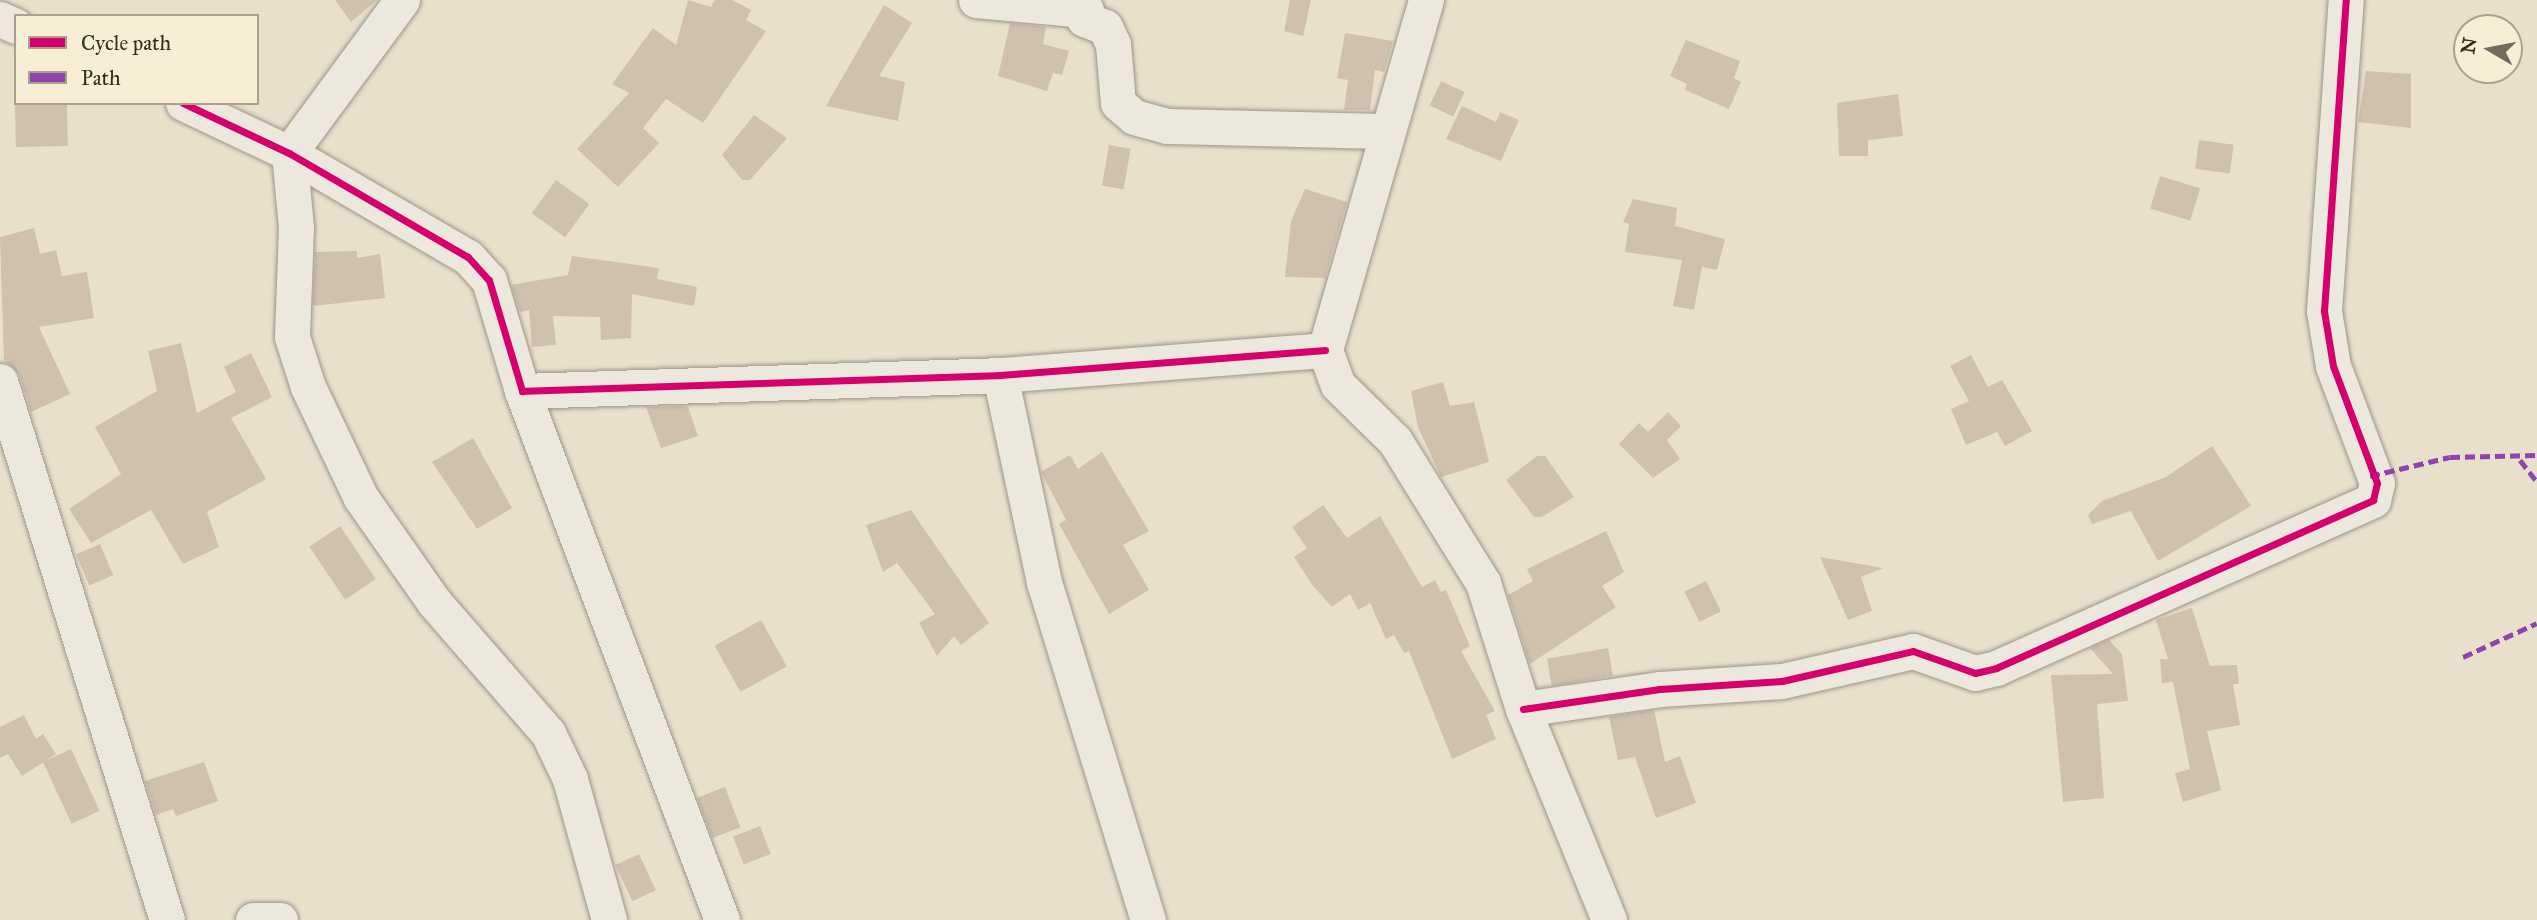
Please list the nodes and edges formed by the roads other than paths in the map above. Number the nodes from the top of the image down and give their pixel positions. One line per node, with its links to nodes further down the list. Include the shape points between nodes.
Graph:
1 (402, 0): 7 (street)
2 (976, 0): 6 (street, via 1086,10 1084,19 1105,27 1113,44 1118,103 1134,117 1167,126)
3 (1426, 0): 6 (street)
4 (2346, 0): 12 (street, via 2324,311 2333,366 2377,483 2373,500 1996,668 1975,673 1913,651 1782,681 1660,689)
5 (187, 105): 7 (street)
6 (1387, 131): 8 (street)
7 (289, 153): 11 (street, via 481,267); 16 (street, via 296,227 289,302 308,387 361,498 435,602 548,733 570,779)
8 (1325, 350): 9 (street); 12 (street, via 1338,385 1395,441 1483,583)
9 (1000, 375): 11 (street); 18 (street, via 1044,582)
10 (0, 381): 13 (street)
11 (522, 391): 17 (street)
12 (1523, 709): 19 (street)
13 (167, 920)
14 (253, 920): 15 (street)
15 (280, 920)
16 (609, 920)
17 (721, 920)
18 (1148, 920)
19 (1609, 920)

